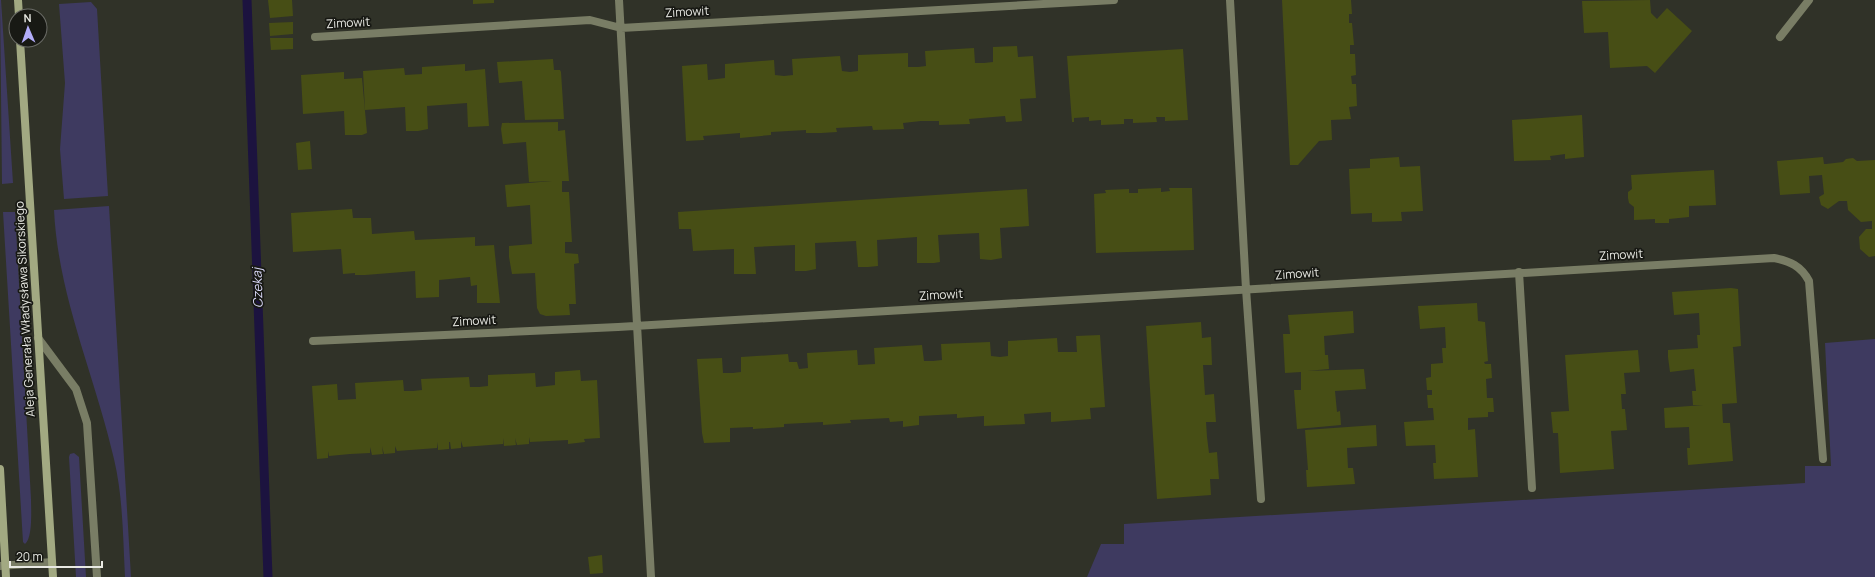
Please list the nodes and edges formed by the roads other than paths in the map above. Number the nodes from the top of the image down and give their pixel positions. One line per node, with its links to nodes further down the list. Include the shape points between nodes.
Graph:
1 (619, 0): 6 (street)
2 (1114, 0): 5 (street, Zimowit)
3 (1230, 0): 11 (street)
4 (1809, 0): 8 (street)
5 (1081, 1): 6 (street, Zimowit)
6 (621, 28): 7 (street, Zimowit, via 590,20); 12 (street)
7 (315, 37)
8 (1780, 37)
9 (20, 48): 13 (main road, Aleja Generała Władysława Sikorskiego)
10 (1519, 272): 11 (street, Zimowit); 15 (street, Zimowit, via 1774,258 1796,265 1810,281); 17 (street)
11 (1246, 289): 12 (street, Zimowit); 18 (street)
12 (637, 326): 14 (street, Zimowit); 24 (street)
13 (38, 338): 19 (main road, Aleja Generała Władysława Sikorskiego); 23 (street, via 76,389 87,423)
14 (313, 340)
15 (1823, 459)
16 (0, 469): 20 (main road)
17 (1532, 488)
18 (1261, 498)
19 (52, 562): 20 (street); 22 (main road, Aleja Generała Władysława Sikorskiego)
20 (3, 566): 21 (main road)
21 (6, 577)
22 (53, 577)
23 (97, 577)
24 (651, 577)

